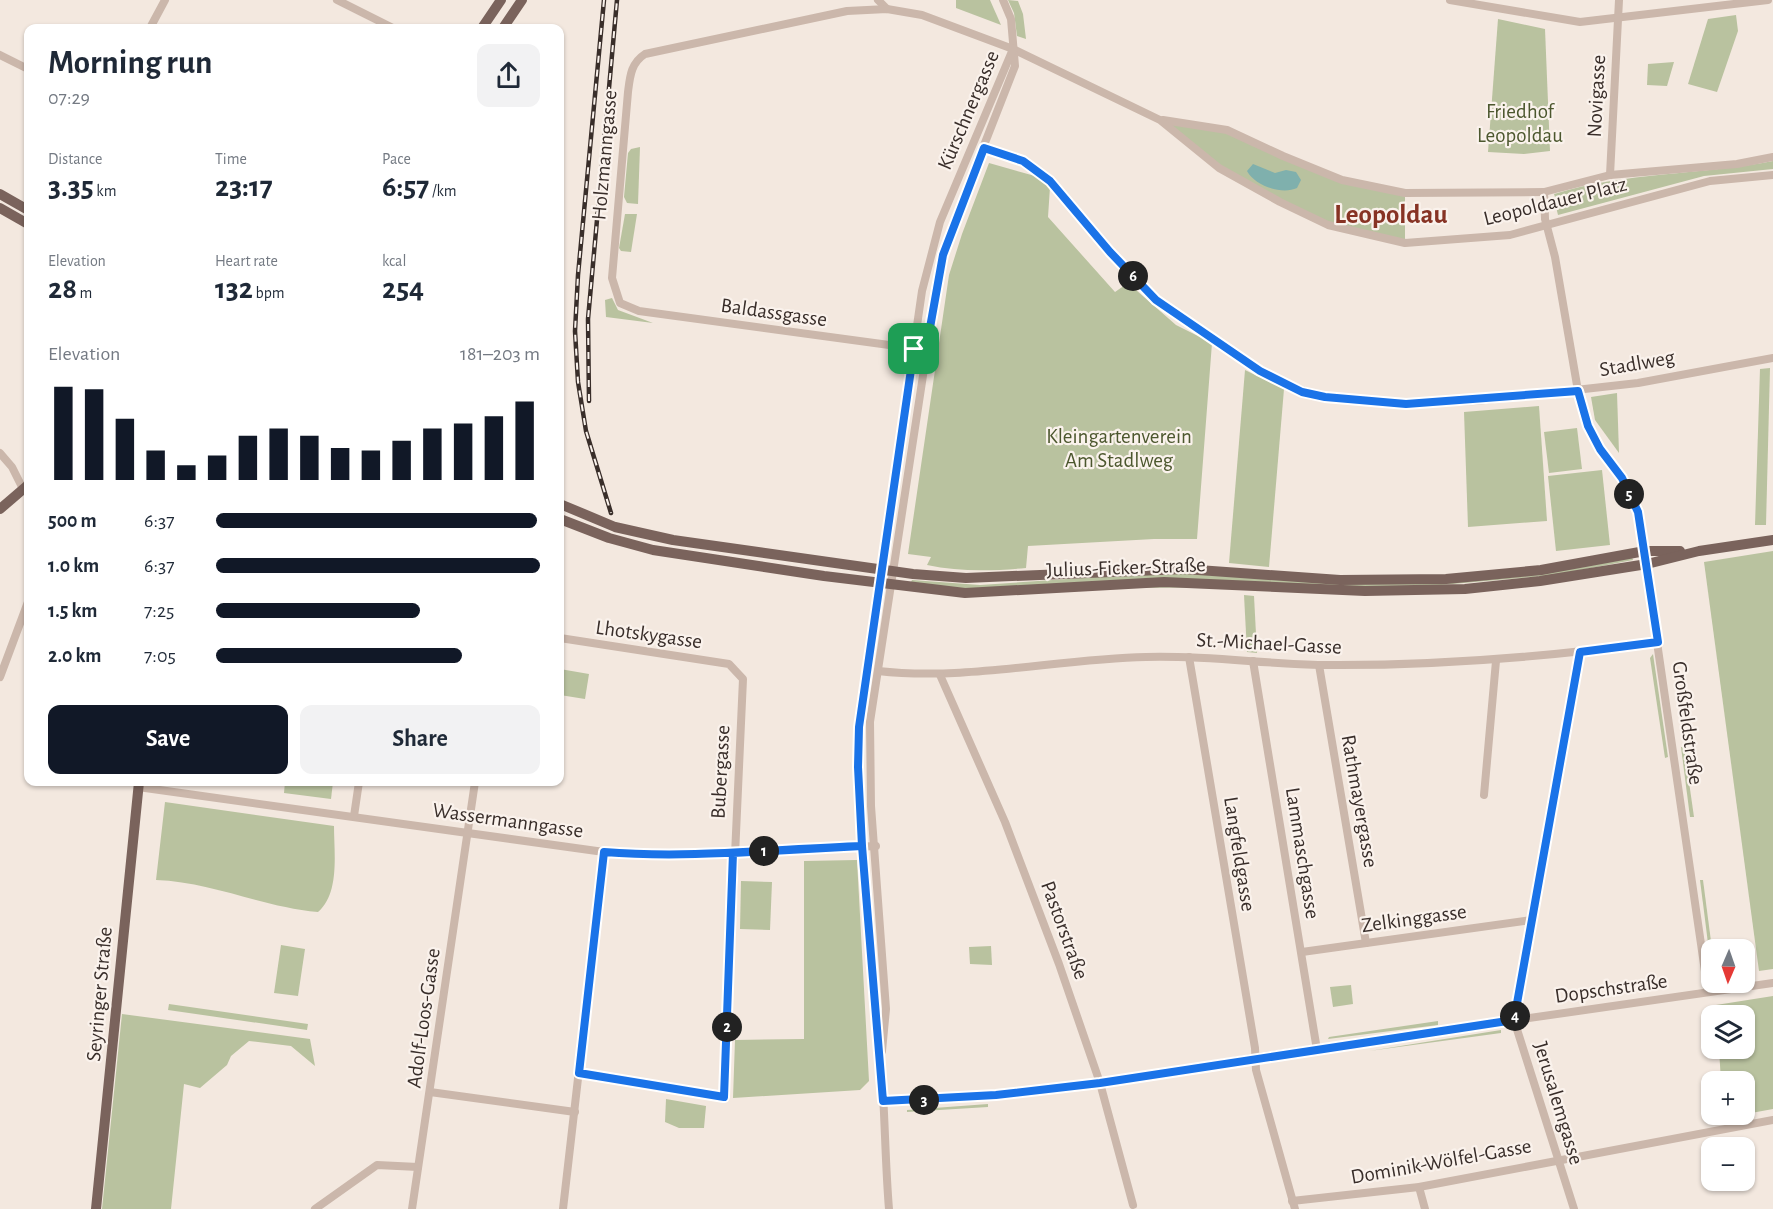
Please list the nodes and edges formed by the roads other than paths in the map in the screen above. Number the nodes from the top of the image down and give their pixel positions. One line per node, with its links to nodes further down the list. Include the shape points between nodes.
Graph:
1 (165, 0): 14 (street)
2 (337, 0): 15 (street)
3 (501, 0): 16 (main road)
4 (522, 0): 17 (main road)
5 (854, 0): 11 (street)
6 (878, 0): 12 (street)
7 (1003, 0): 18 (street, via 1010,16)
8 (1449, 0): 13 (street, via 1575,22)
9 (1619, 0): 13 (street, Novigasse)
10 (1768, 0): 13 (street)
11 (862, 6): 12 (street, Leopoldauer Platz); 32 (street, Holzmanngasse, via 645,54 633,65 612,278)
12 (887, 9): 18 (street, Leopoldauer Platz, via 943,20)
13 (1618, 19): 24 (street, Novigasse)
14 (152, 24)
15 (385, 24)
16 (485, 24)
17 (506, 24)
18 (1013, 48): 21 (street, Leopoldauer Platz); 22 (street, Kürschnergasse, via 1015,66); 33 (street, Kürschnergasse, via 940,222 922,291)
19 (0, 55): 20 (street)
20 (24, 67)
21 (1160, 120): 26 (street, Leopoldauer Platz, via 1227,130 1342,180 1405,193); 31 (street, Leopoldauer Platz, via 1219,168 1328,225 1404,243 1510,235)
22 (984, 148): 34 (street, Kürschnergasse, via 943,255); 36 (street, Stadlweg, via 1023,161 1050,181 1156,300 1260,371 1302,392 1406,404)
23 (1773, 157): 24 (street, Leopoldauer Platz, via 1737,164)
24 (1610, 175): 26 (street, Leopoldauer Platz)
25 (1773, 175): 31 (street, Leopoldauer Platz, via 1710,181)
26 (1544, 192): 31 (street, Großfeldstraße)
27 (0, 194): 28 (main road)
28 (24, 208)
29 (2, 213): 30 (main road)
30 (24, 222)
31 (1548, 225): 36 (street, Großfeldstraße)
32 (620, 303): 33 (street, Baldassgasse, via 639,311)
33 (914, 349): 34 (street, Baldassgasse); 47 (street, Kürschnergasse)
34 (926, 350): 47 (street, Kürschnergasse)
35 (1773, 358): 36 (street, Stadlweg)
36 (1578, 391): 44 (street, Großfeldstraße, via 1588,426 1622,478 1638,512)
37 (0, 453): 38 (street)
38 (24, 484)
39 (24, 489): 41 (main road)
40 (564, 506): 47 (main road, Julius-Ficker-Straße, via 594,520 641,533)
41 (0, 509)
42 (564, 521): 48 (main road, Julius-Ficker-Straße, via 652,550)
43 (1773, 540): 45 (main road, Julius-Ficker-Straße)
44 (1645, 551): 45 (main road, Julius-Ficker-Straße); 46 (street, Großfeldstraße); 47 (main road, Julius-Ficker-Straße, via 1541,570 1446,579 1330,579 1184,569 966,578)
45 (1699, 551): 46 (main road, Julius-Ficker-Straße)
46 (1647, 564): 49 (main road, Julius-Ficker-Straße, via 1540,581 1421,591 1164,582 965,592); 52 (street, Großfeldstraße)
47 (886, 570): 48 (street, Kürschnergasse); 49 (street, Kürschnergasse)
48 (879, 583): 49 (main road, Julius-Ficker-Straße); 69 (street, Kürschnergasse, via 859,727)
49 (892, 585): 59 (street, Kürschnergasse)
50 (24, 613): 61 (street)
51 (564, 639): 57 (street, Lhotskygasse)
52 (1658, 642): 53 (street, St.-Michael-Gasse); 75 (street, Großfeldstraße)
53 (1580, 652): 56 (street, St.-Michael-Gasse); 73 (street, Jerusalemgasse)
54 (1189, 657): 55 (street, St.-Michael-Gasse); 60 (street, St.-Michael-Gasse, via 1119,658); 82 (street, Langfeldgasse)
55 (1253, 661): 58 (street, St.-Michael-Gasse); 76 (street, Lammaschgasse)
56 (1496, 661): 58 (street, St.-Michael-Gasse); 66 (street)
57 (733, 665): 72 (street, Bubergasse, via 743,679)
58 (1319, 665): 74 (street, Rathmayergasse)
59 (878, 670): 60 (street, St.-Michael-Gasse); 70 (street, Kürschnergasse, via 870,733)
60 (940, 675): 85 (street, Pastorstraße, via 1005,822)
61 (0, 677)
62 (138, 786): 95 (main road, Seyringer Straße)
63 (152, 786): 67 (street, Wassermanngasse)
64 (358, 786): 67 (street)
65 (475, 786): 68 (street, Adolf-Loos-Gasse)
66 (1484, 795)
67 (354, 816): 68 (street, Wassermanngasse)
68 (468, 833): 71 (street, Wassermanngasse); 86 (street, Adolf-Loos-Gasse)
69 (862, 846): 70 (street, Wassermanngasse); 72 (street, Wassermanngasse); 83 (street, Kürschnergasse)
70 (876, 846): 83 (street, Kürschnergasse, via 886,1009)
71 (604, 852): 72 (street, Wassermanngasse, via 659,856); 84 (street)
72 (733, 853): 84 (street, Bubergasse, via 724,1097)
73 (1532, 920): 74 (street, Zelkinggasse); 80 (street, Jerusalemgasse)
74 (1366, 943): 76 (street, Zelkinggasse)
75 (1701, 943)
76 (1302, 952): 81 (street, Lammaschgasse)
77 (1773, 983): 78 (street, Dopschstraße)
78 (1755, 985)
79 (1701, 993): 80 (street, Dopschstraße)
80 (1514, 1020): 81 (street, Dopschstraße); 90 (street, Jerusalemgasse)
81 (1317, 1050): 82 (street, Dopschstraße)
82 (1255, 1058): 85 (street, Dopschstraße); 94 (street, Langfeldgasse)
83 (881, 1060): 87 (street, Kürschnergasse)
84 (579, 1073): 88 (street)
85 (1100, 1083): 87 (street, Dopschstraße, via 996,1095); 93 (street, Pastorstraße)
86 (430, 1092): 88 (street); 91 (street, Adolf-Loos-Gasse)
87 (883, 1101): 99 (street, Kürschnergasse)
88 (575, 1112): 98 (street)
89 (1773, 1120): 90 (street, Dominik-Wölfel-Gasse)
90 (1558, 1159): 92 (street, Dominik-Wölfel-Gasse); 101 (street, Jerusalemgasse)
91 (418, 1167): 96 (street, via 377,1165); 97 (street, Adolf-Loos-Gasse)
92 (1419, 1187): 94 (street, Dominik-Wölfel-Gasse); 100 (street)
93 (1133, 1205)
94 (1293, 1205)
95 (96, 1209)
96 (315, 1209)
97 (412, 1209)
98 (563, 1209)
99 (889, 1209)
100 (1425, 1209)
101 (1574, 1209)

